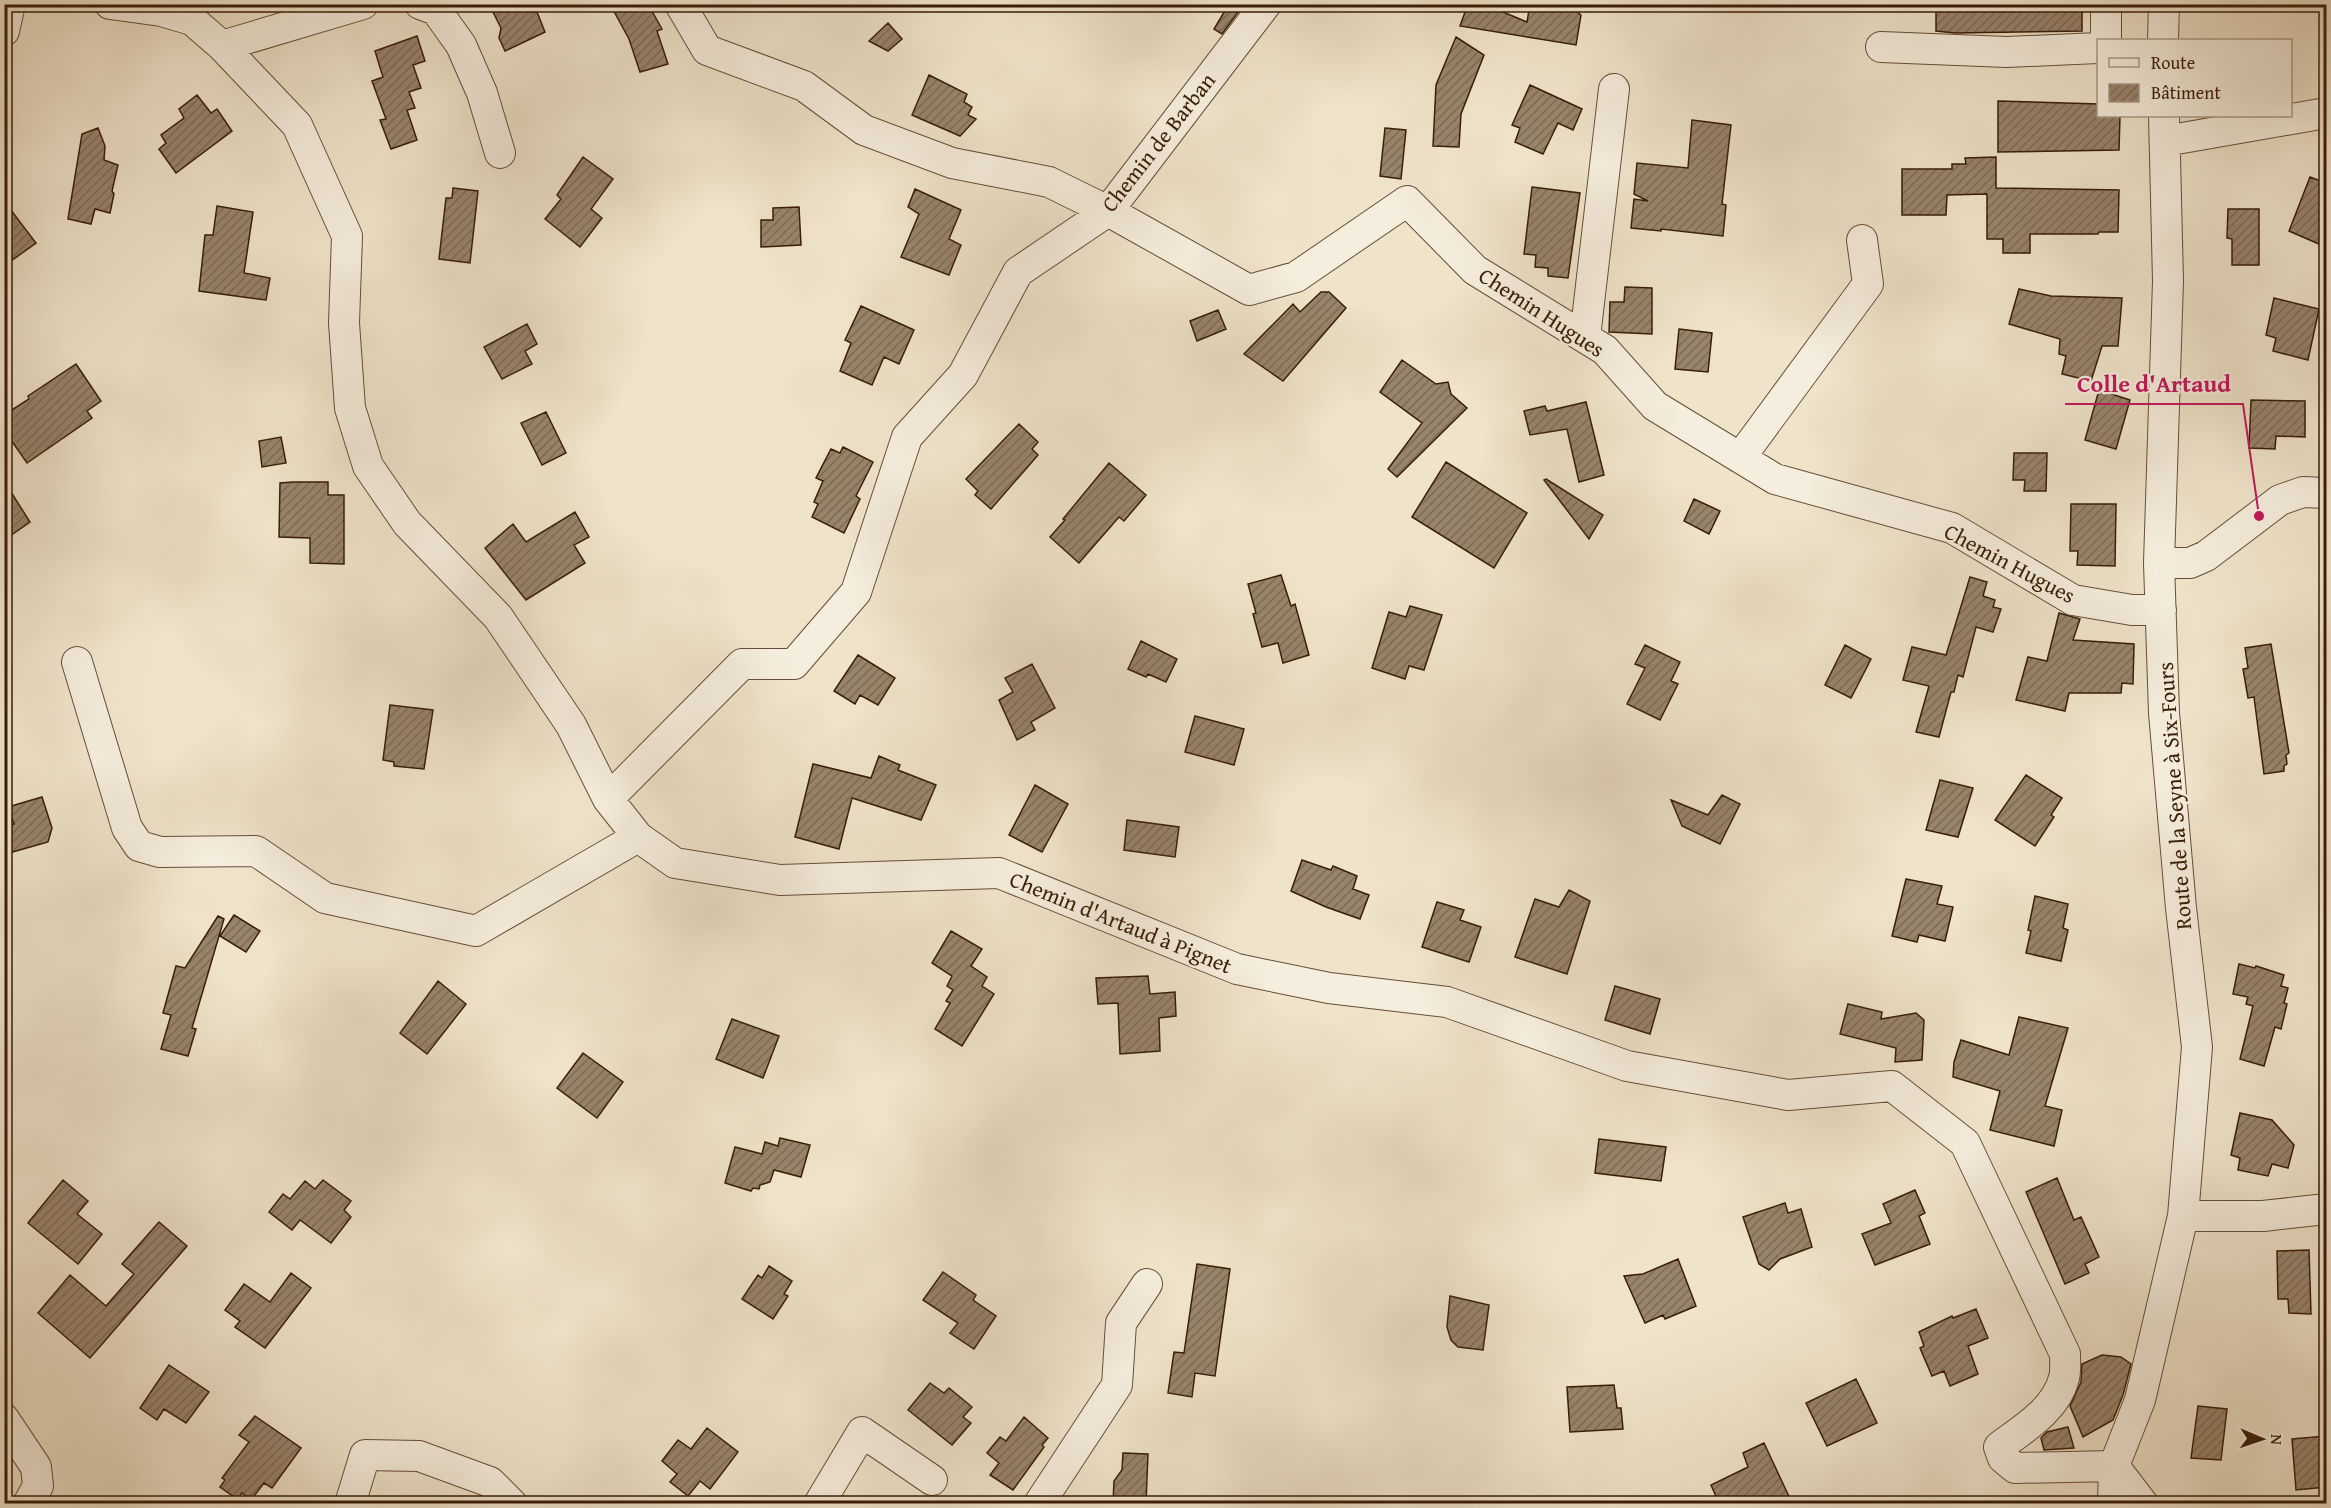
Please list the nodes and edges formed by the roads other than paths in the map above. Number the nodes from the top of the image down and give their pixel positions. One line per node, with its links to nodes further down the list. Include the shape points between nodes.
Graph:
1 (10, 4): 9 (street)
2 (110, 4): 12 (street, Chemin d'Artaud à Pignet, via 192,20)
3 (363, 4): 12 (street)
4 (420, 4): 20 (street, via 436,10 461,45 482,93)
5 (680, 4): 21 (street, via 707,50 804,86 864,130 952,163 1049,182)
6 (1266, 4): 21 (street, Chemin de Barban)
7 (2106, 4): 10 (street)
8 (2164, 4): 11 (street)
9 (4, 31)
10 (2106, 39)
11 (2163, 39)
12 (222, 46): 29 (street, Chemin d'Artaud à Pignet, via 297,125 347,236 344,323 350,408 368,466 407,523 498,617 571,725)
13 (1881, 46): 14 (street, via 2007,52)
14 (2097, 48)
15 (1614, 89): 23 (street)
16 (2326, 113): 17 (street)
17 (2292, 116)
18 (2283, 117): 19 (street)
19 (2165, 128): 26 (street, Route de la Seyne à Six-Fours, via 2168,281)
20 (500, 153)
21 (1108, 211): 23 (street, Chemin Hugues, via 1249,290 1296,277 1407,201 1475,270); 29 (street, Chemin de Barban, via 1018,272 963,375 907,436 856,592 794,664 742,664)
22 (1862, 240): 24 (street, via 1868,284)
23 (1585, 337): 24 (street, Chemin Hugues, via 1605,350 1655,406)
24 (1740, 458): 27 (street, Chemin Hugues, via 1775,479 1952,528 2073,600 2133,610)
25 (2326, 493): 26 (street, via 2304,492 2280,500 2206,556 2190,562)
26 (2160, 563): 27 (street, Route de la Seyne à Six-Fours)
27 (2161, 610): 32 (street, Route de la Seyne à Six-Fours, via 2165,724 2197,1047)
28 (77, 662): 30 (street, via 127,828 139,846 160,852 256,850 325,898 476,931)
29 (608, 799): 30 (street, Chemin d'Artaud à Pignet)
30 (638, 837): 35 (street, Chemin d'Artaud à Pignet, via 675,863 780,880 999,873 1237,969 1329,988 1447,1002 1627,1066 1788,1095 1892,1086 1965,1143 2065,1354 2064,1378 2052,1403 1999,1447 2003,1458 2015,1468)
31 (2326, 1209): 32 (street, via 2263,1216)
32 (2182, 1216): 35 (street, Route de la Seyne à Six-Fours, via 2140,1400)
33 (1147, 1284): 41 (street, via 1121,1323 1117,1386)
34 (4, 1419): 37 (street, via 36,1467 38,1486)
35 (2114, 1466): 42 (street); 43 (street)
36 (932, 1480): 40 (street, via 862,1432)
37 (28, 1503)
38 (350, 1503): 39 (street, via 365,1455 419,1456 490,1482)
39 (512, 1503)
40 (819, 1503)
41 (1039, 1503)
42 (2114, 1503)
43 (2143, 1503)

